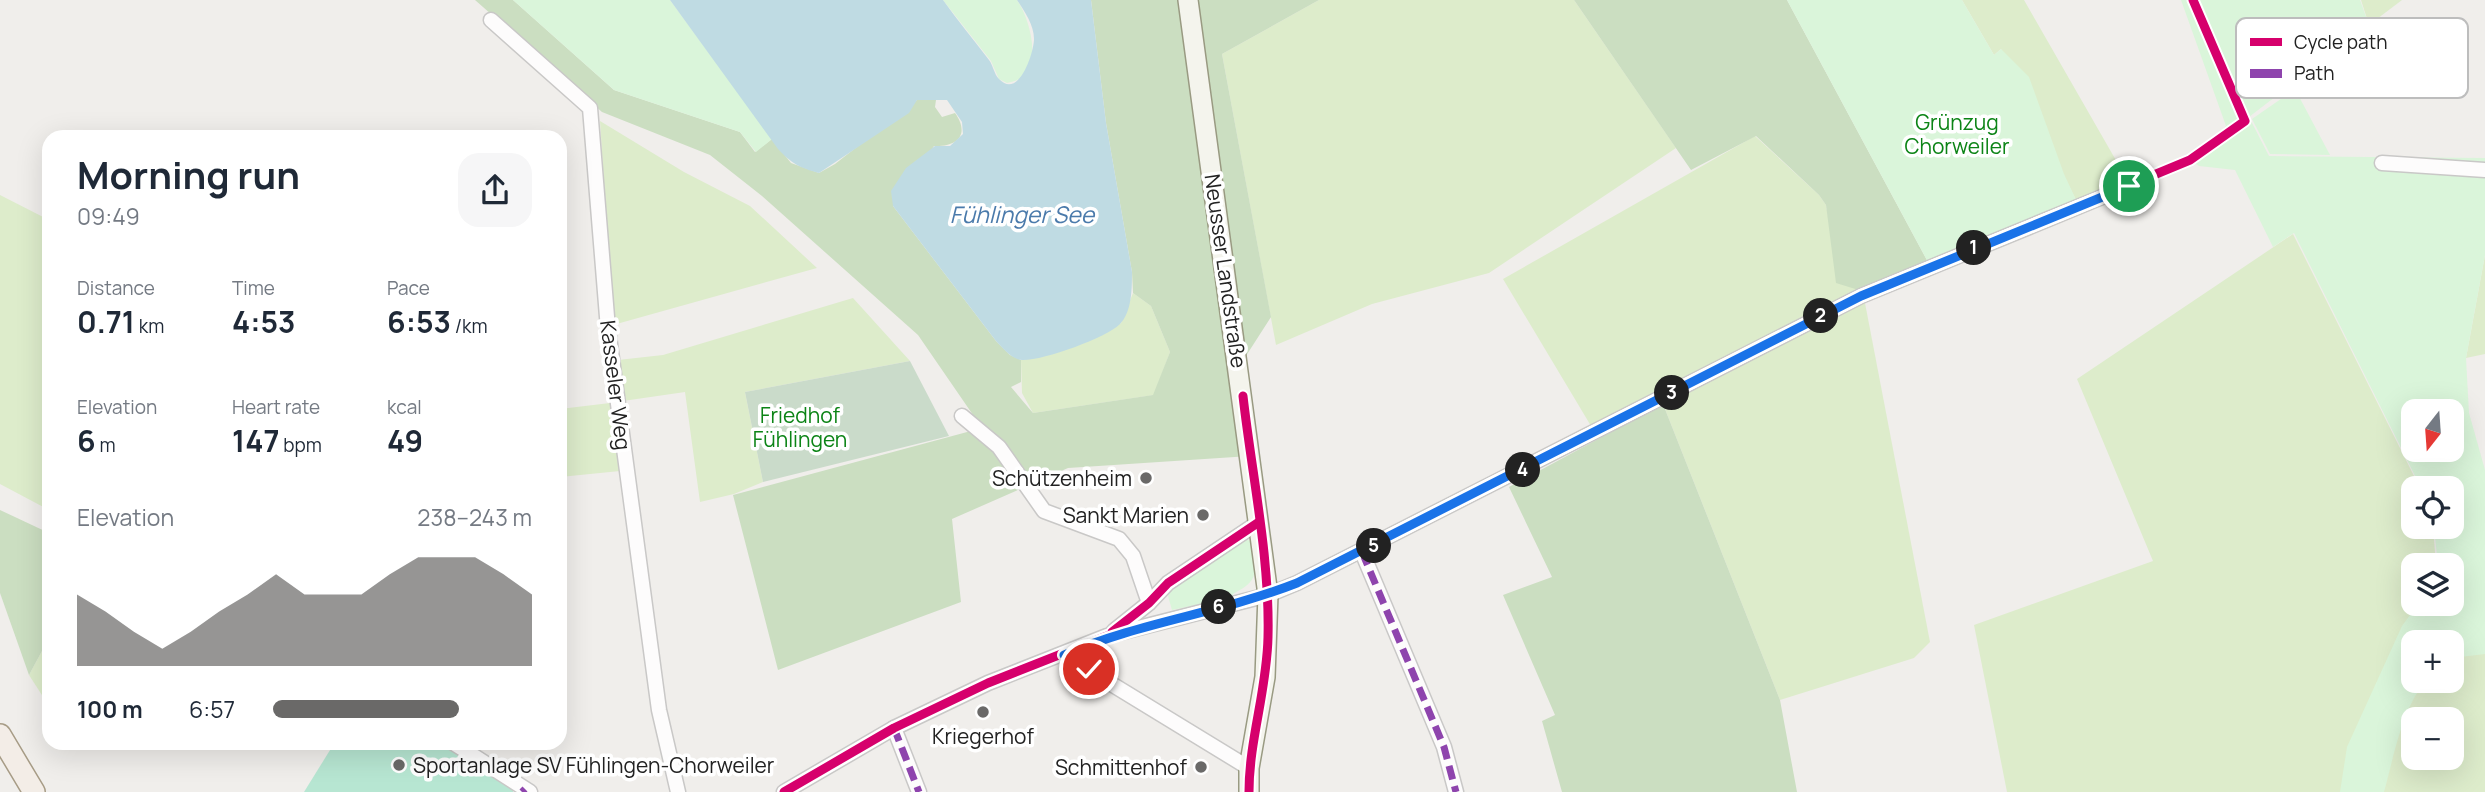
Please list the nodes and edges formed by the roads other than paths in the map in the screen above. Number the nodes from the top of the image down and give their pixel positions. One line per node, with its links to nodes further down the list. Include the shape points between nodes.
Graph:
1 (1188, 0): 7 (main road, Neusser Landstraße)
2 (491, 20): 19 (street, Kasseler Weg, via 590,108 608,329 659,710)
3 (2382, 163): 4 (street)
4 (2485, 170)
5 (2141, 181): 8 (street, via 1861,296)
6 (962, 416): 10 (street, via 999,447 1044,511 1119,539 1128,548)
7 (1259, 522): 9 (main road, Neusser Landstraße); 10 (street, via 1168,583)
8 (1362, 552): 9 (street); 23 (street, via 1444,747)
9 (1268, 595): 11 (street); 16 (main road, Neusser Landstraße, via 1265,677)
10 (1149, 603): 11 (street)
11 (1107, 636): 12 (street)
12 (1064, 655): 13 (street, via 988,683); 16 (street)
13 (894, 728): 20 (street); 21 (street)
14 (0, 735): 17 (main road)
15 (464, 750): 18 (street)
16 (1249, 768): 22 (main road, Neusser Landstraße)
17 (31, 790)
18 (530, 792)
19 (678, 792)
20 (784, 792)
21 (919, 792)
22 (1250, 792)
23 (1456, 792)

